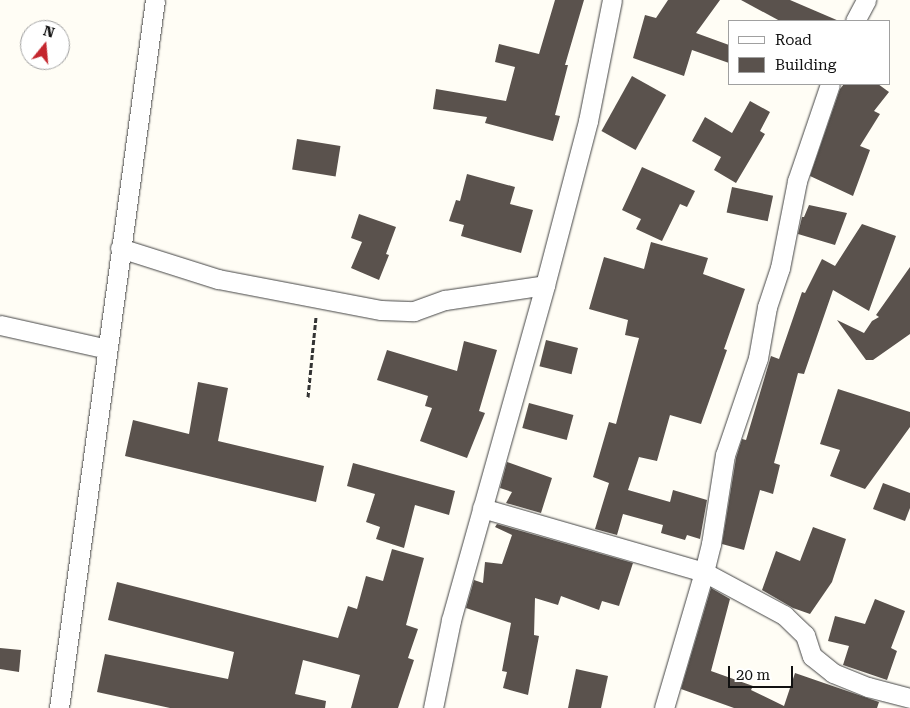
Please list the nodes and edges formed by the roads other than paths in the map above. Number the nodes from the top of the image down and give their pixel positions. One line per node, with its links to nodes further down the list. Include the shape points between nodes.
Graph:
1 (154, 0): 6 (street)
2 (612, 0): 7 (street, via 588,121)
3 (866, 0): 4 (street)
4 (856, 20)
5 (830, 85): 11 (street, via 797,181 758,358 724,455)
6 (120, 248): 7 (street, via 218,278 381,310 414,311 445,300); 9 (street)
7 (546, 285): 10 (street)
8 (0, 325): 9 (street)
9 (107, 349): 13 (street)
10 (482, 508): 11 (street); 14 (street, via 451,620)
11 (704, 572): 12 (street, via 784,615 805,635 812,656 833,673 868,688); 15 (street)
12 (910, 698)
13 (59, 708)
14 (433, 708)
15 (664, 708)

